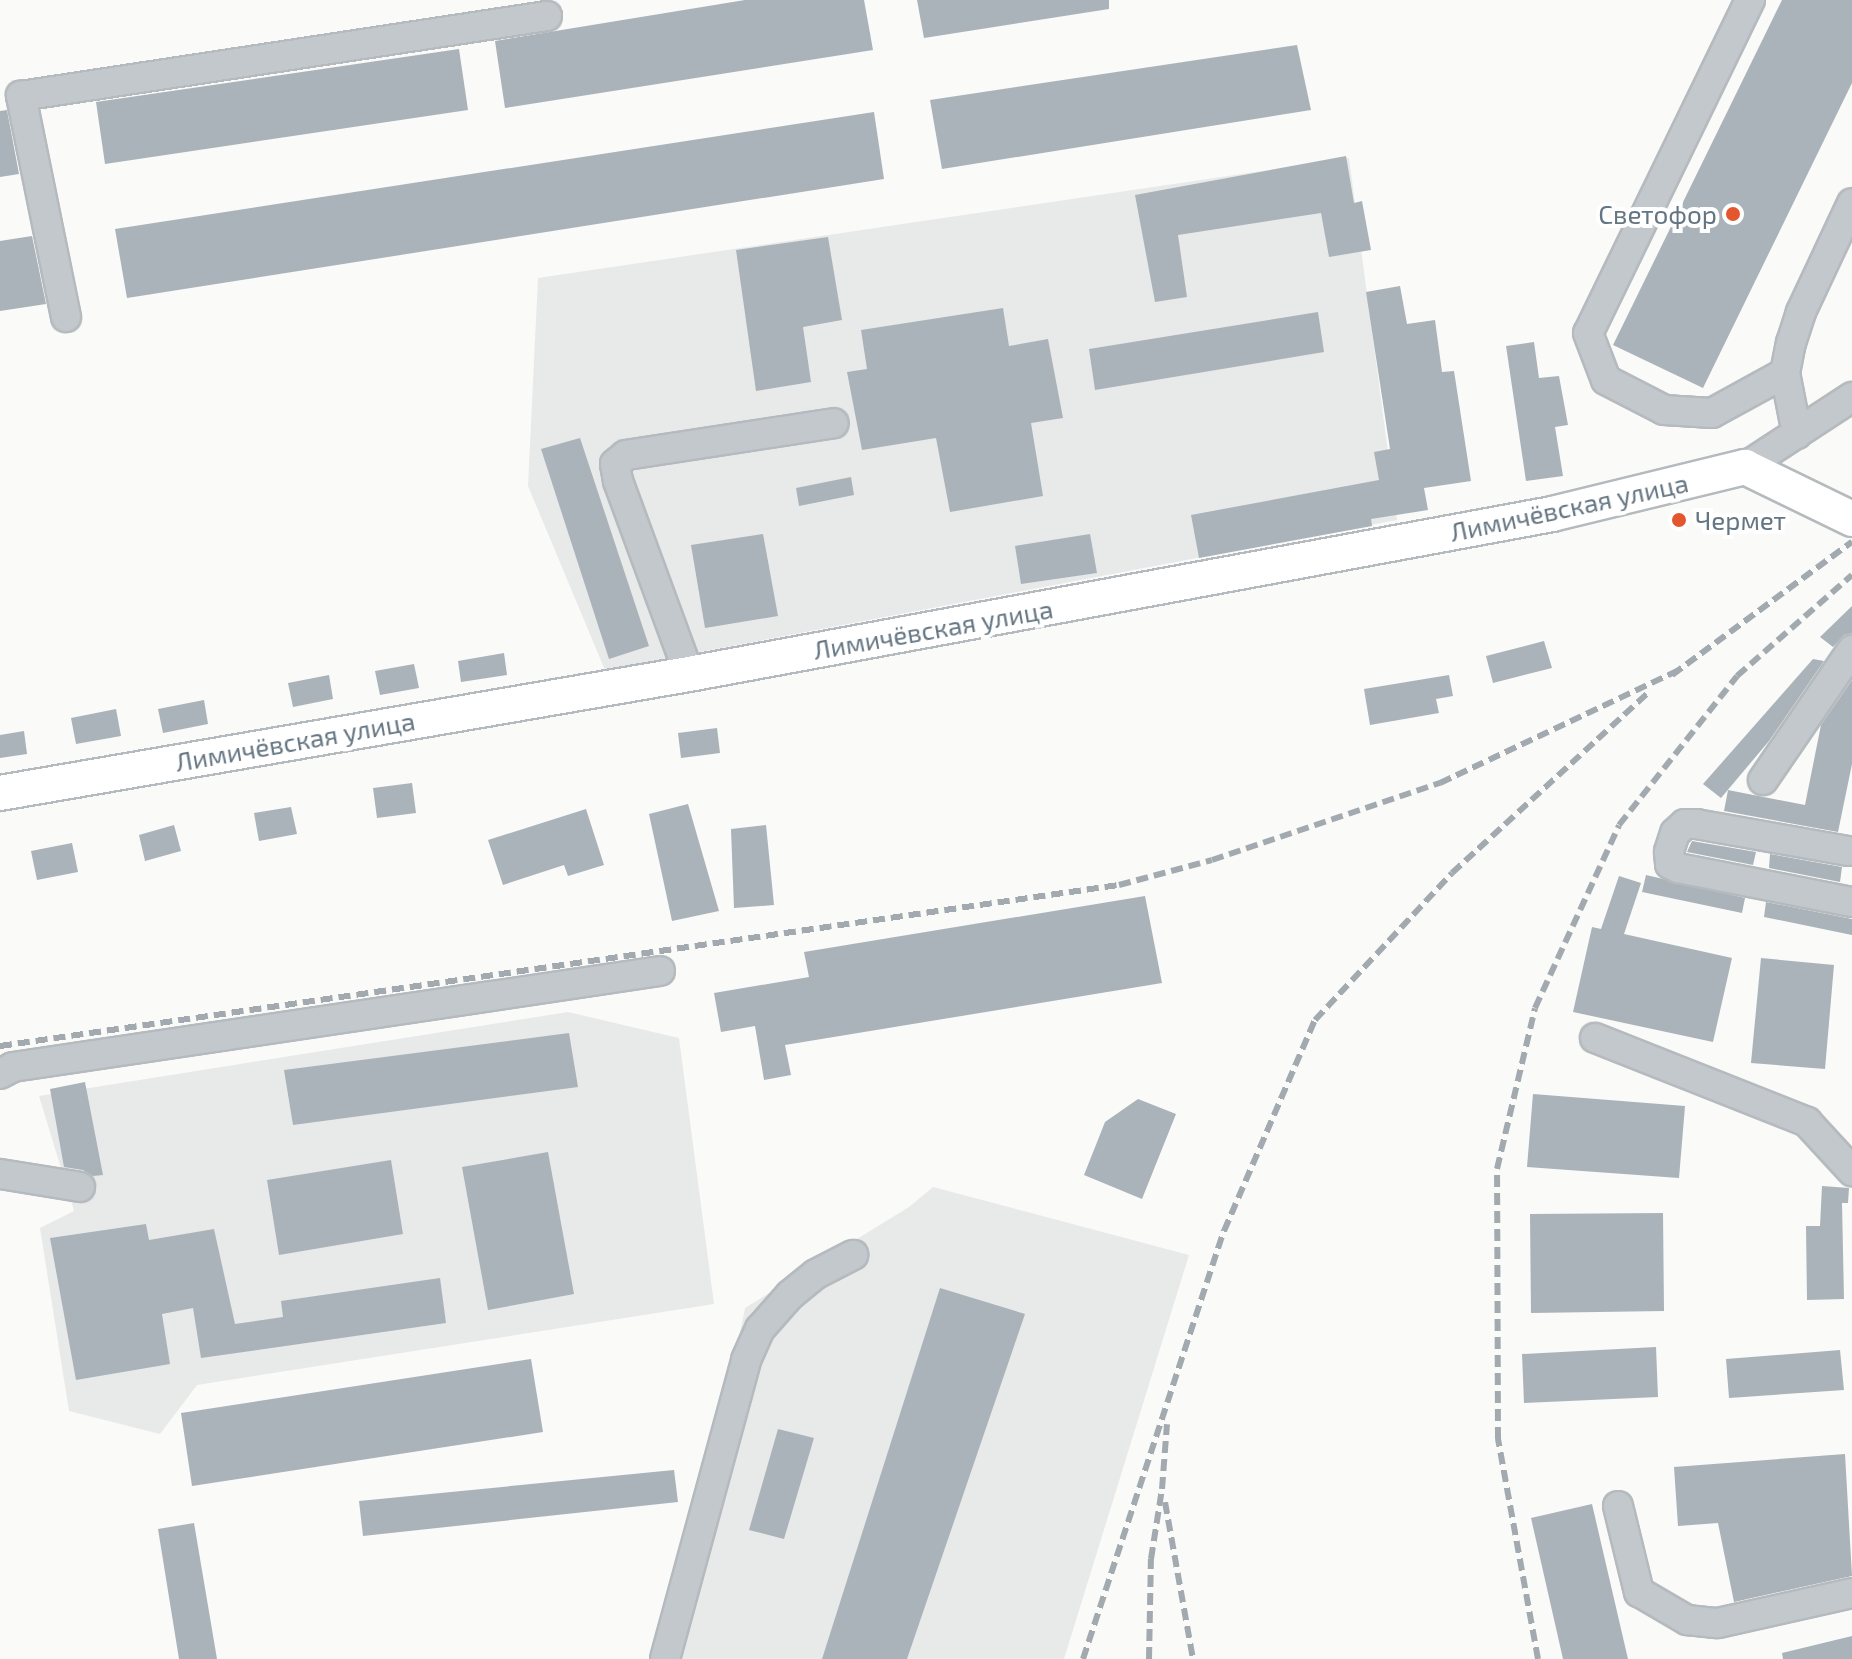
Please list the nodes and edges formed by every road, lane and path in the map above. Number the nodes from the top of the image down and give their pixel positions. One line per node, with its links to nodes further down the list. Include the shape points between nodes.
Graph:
1 (1750, 0): 6 (street, via 1588,333 1606,380 1664,410 1712,413)
2 (547, 16): 3 (street)
3 (10, 97): 5 (street)
4 (1852, 203): 6 (street, via 1801,312)
5 (66, 317)
6 (1785, 373): 9 (street)
7 (1852, 397): 9 (street)
8 (834, 423): 13 (street, via 626,455 615,464)
9 (1797, 434): 10 (street)
10 (1745, 467): 11 (main road); 13 (main road, Лимичёвская улица, via 1552,514)
11 (1852, 519)
12 (1852, 650): 14 (street)
13 (689, 674): 15 (main road, Лимичёвская улица)
14 (1763, 780)
15 (0, 793)
16 (1851, 844): 17 (street, via 1685,824 1675,833 1669,852 1670,864 1678,868)
17 (1852, 902)
18 (660, 971): 20 (street, via 13,1067)
19 (1595, 1038): 21 (street, via 1807,1122)
20 (0, 1074)
21 (1852, 1171)
22 (0, 1174): 23 (street)
23 (80, 1187)
24 (853, 1255): 27 (street, via 790,1295 755,1339)
25 (1618, 1506): 26 (street, via 1639,1592 1687,1620 1718,1623)
26 (1852, 1593)
27 (665, 1659)

